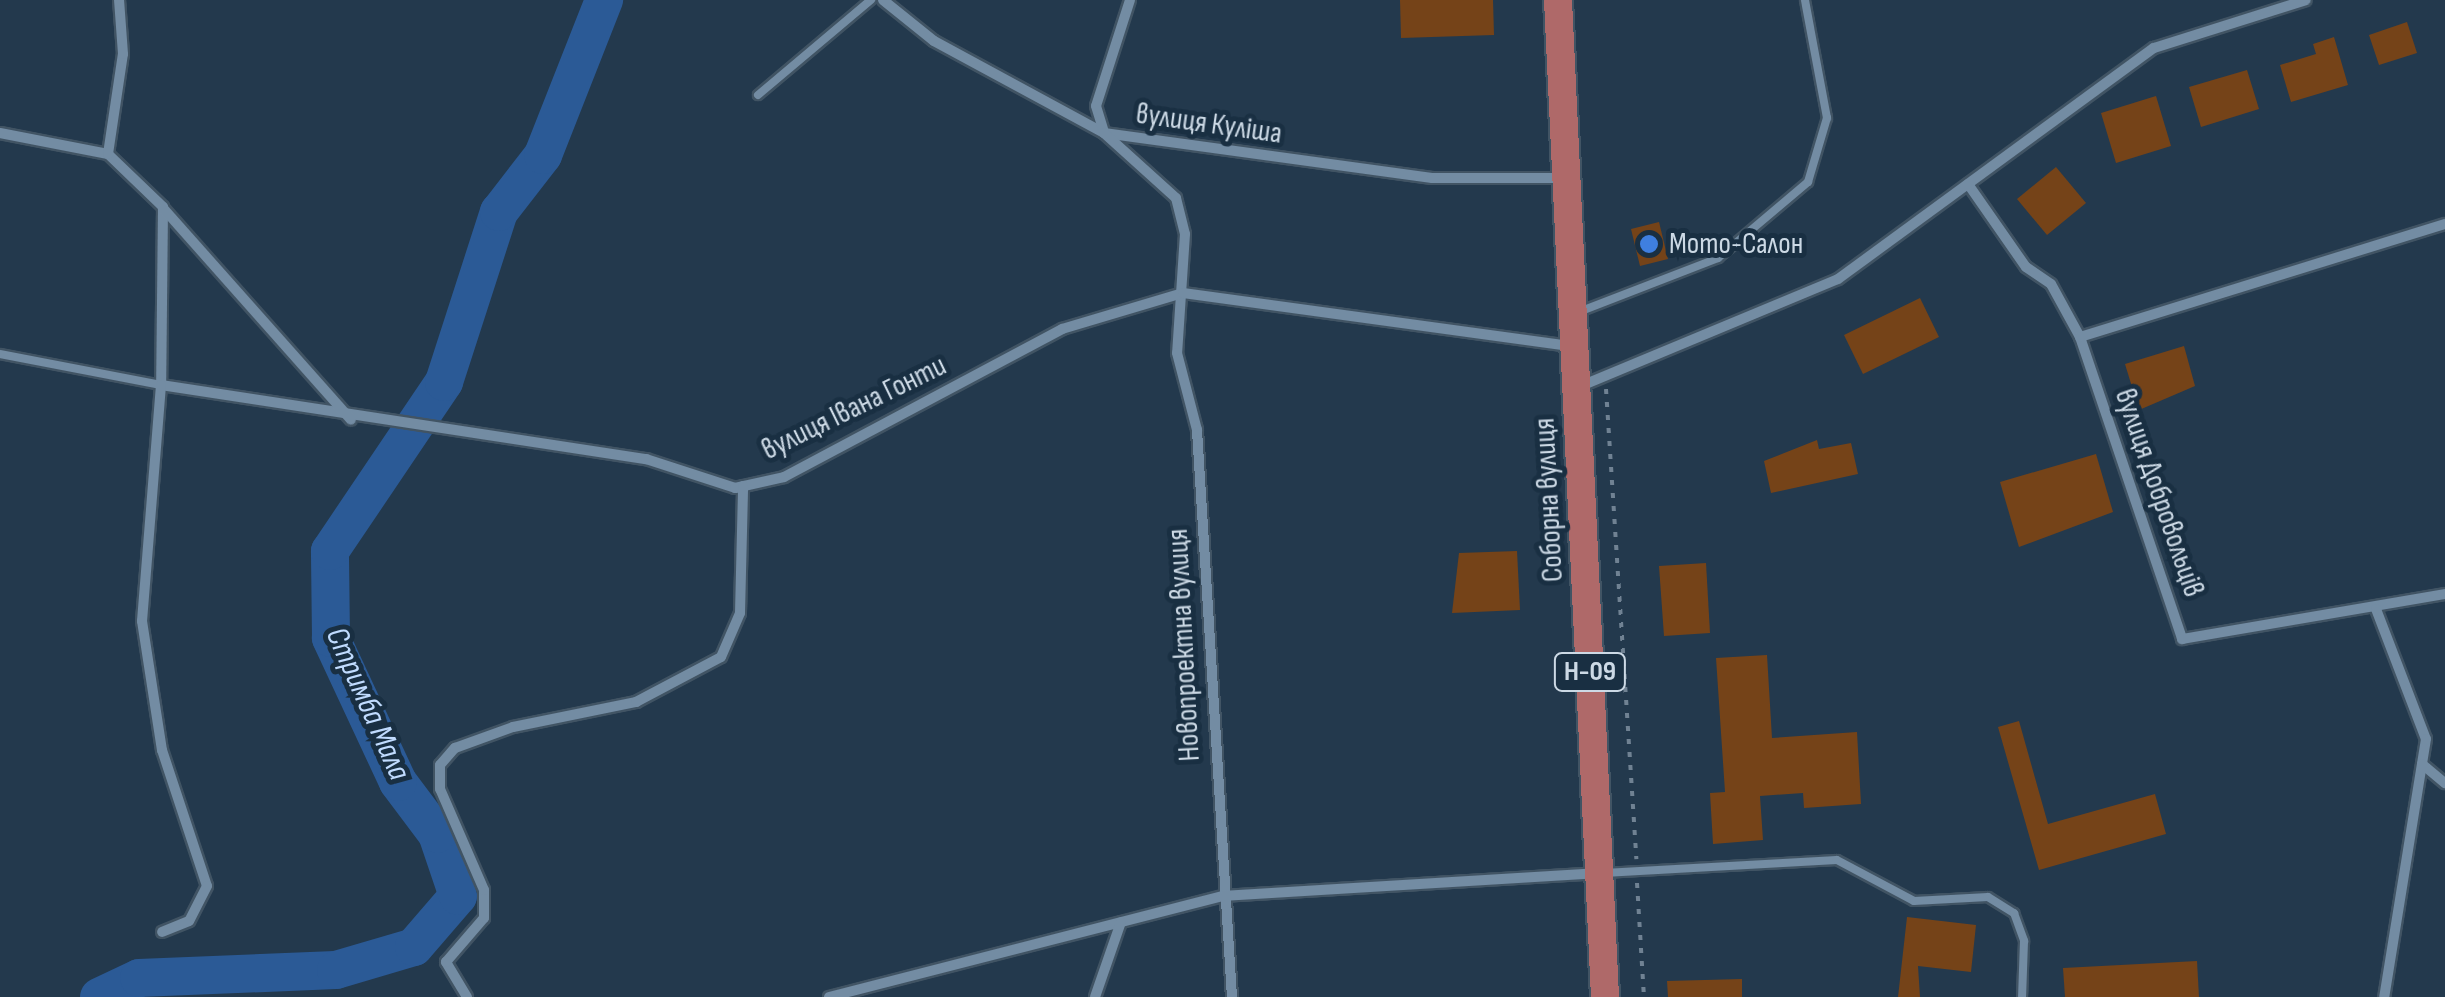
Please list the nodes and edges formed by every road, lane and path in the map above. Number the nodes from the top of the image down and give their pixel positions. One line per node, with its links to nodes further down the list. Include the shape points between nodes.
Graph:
1 (119, 0): 11 (street, via 123,54)
2 (871, 0): 8 (lane)
3 (883, 0): 10 (street, вулиця Куліша, via 934,41)
4 (1130, 0): 10 (street, via 1096,106)
5 (1558, 0): 12 (main road, Соборна вулиця / Н-09)
6 (1805, 0): 17 (lane, via 1827,118 1808,182 1718,258)
7 (2306, 0): 13 (street, via 2154,48)
8 (758, 95)
9 (0, 134): 11 (street)
10 (1104, 134): 12 (street, вулиця Куліша, via 1432,178); 16 (street, Новопроектна вулиця, via 1176,198)
11 (108, 154): 14 (street)
12 (1566, 178): 17 (main road, Соборна вулиця / Н-09)
13 (1968, 184): 18 (street, вулиця Добровольців, via 2026,267 2051,284); 21 (street, via 1838,279)
14 (163, 207): 22 (street); 24 (street)
15 (2445, 224): 18 (street)
16 (1182, 293): 19 (street, вулиця Івана Гонти); 25 (street, вулиця Івана Гонти, via 1062,329 784,478); 32 (street, Новопроектна вулиця, via 1177,352 1197,430)
17 (1572, 314): 19 (main road, Соборна вулиця / Н-09)
18 (2080, 337): 27 (street, вулиця Добровольців, via 2182,639)
19 (1573, 346): 23 (main road, Соборна вулиця / Н-09)
20 (0, 354): 22 (lane)
21 (1606, 370): 23 (street); 30 (path)
22 (161, 386): 24 (street, вулиця Івана Гонти); 34 (street, via 142,620 162,750 206,886 189,922)
23 (1576, 389): 31 (main road, Соборна вулиця / Н-09)
24 (351, 420): 25 (street, вулиця Івана Гонти, via 646,460)
25 (744, 486): 35 (street, via 740,613 722,657 636,702 513,727 455,748 440,765 440,789 484,890 484,918 446,962)
26 (2445, 594): 27 (street, вулиця Добровольців)
27 (2376, 609): 28 (street, via 2426,739)
28 (2422, 764): 29 (street); 42 (street)
29 (2445, 783)
30 (1636, 869): 31 (lane); 40 (path); 41 (lane, via 1837,860 1914,901 1988,896 2014,913 2024,941)
31 (1600, 873): 32 (street); 39 (main road, Соборна вулиця / Н-09)
32 (1223, 896): 33 (street); 38 (street, Новопроектна вулиця)
33 (1121, 922): 36 (street); 37 (street)
34 (162, 932)
35 (467, 997)
36 (829, 997)
37 (1095, 997)
38 (1232, 997)
39 (1605, 997)
40 (1644, 997)
41 (2022, 997)
42 (2384, 997)

